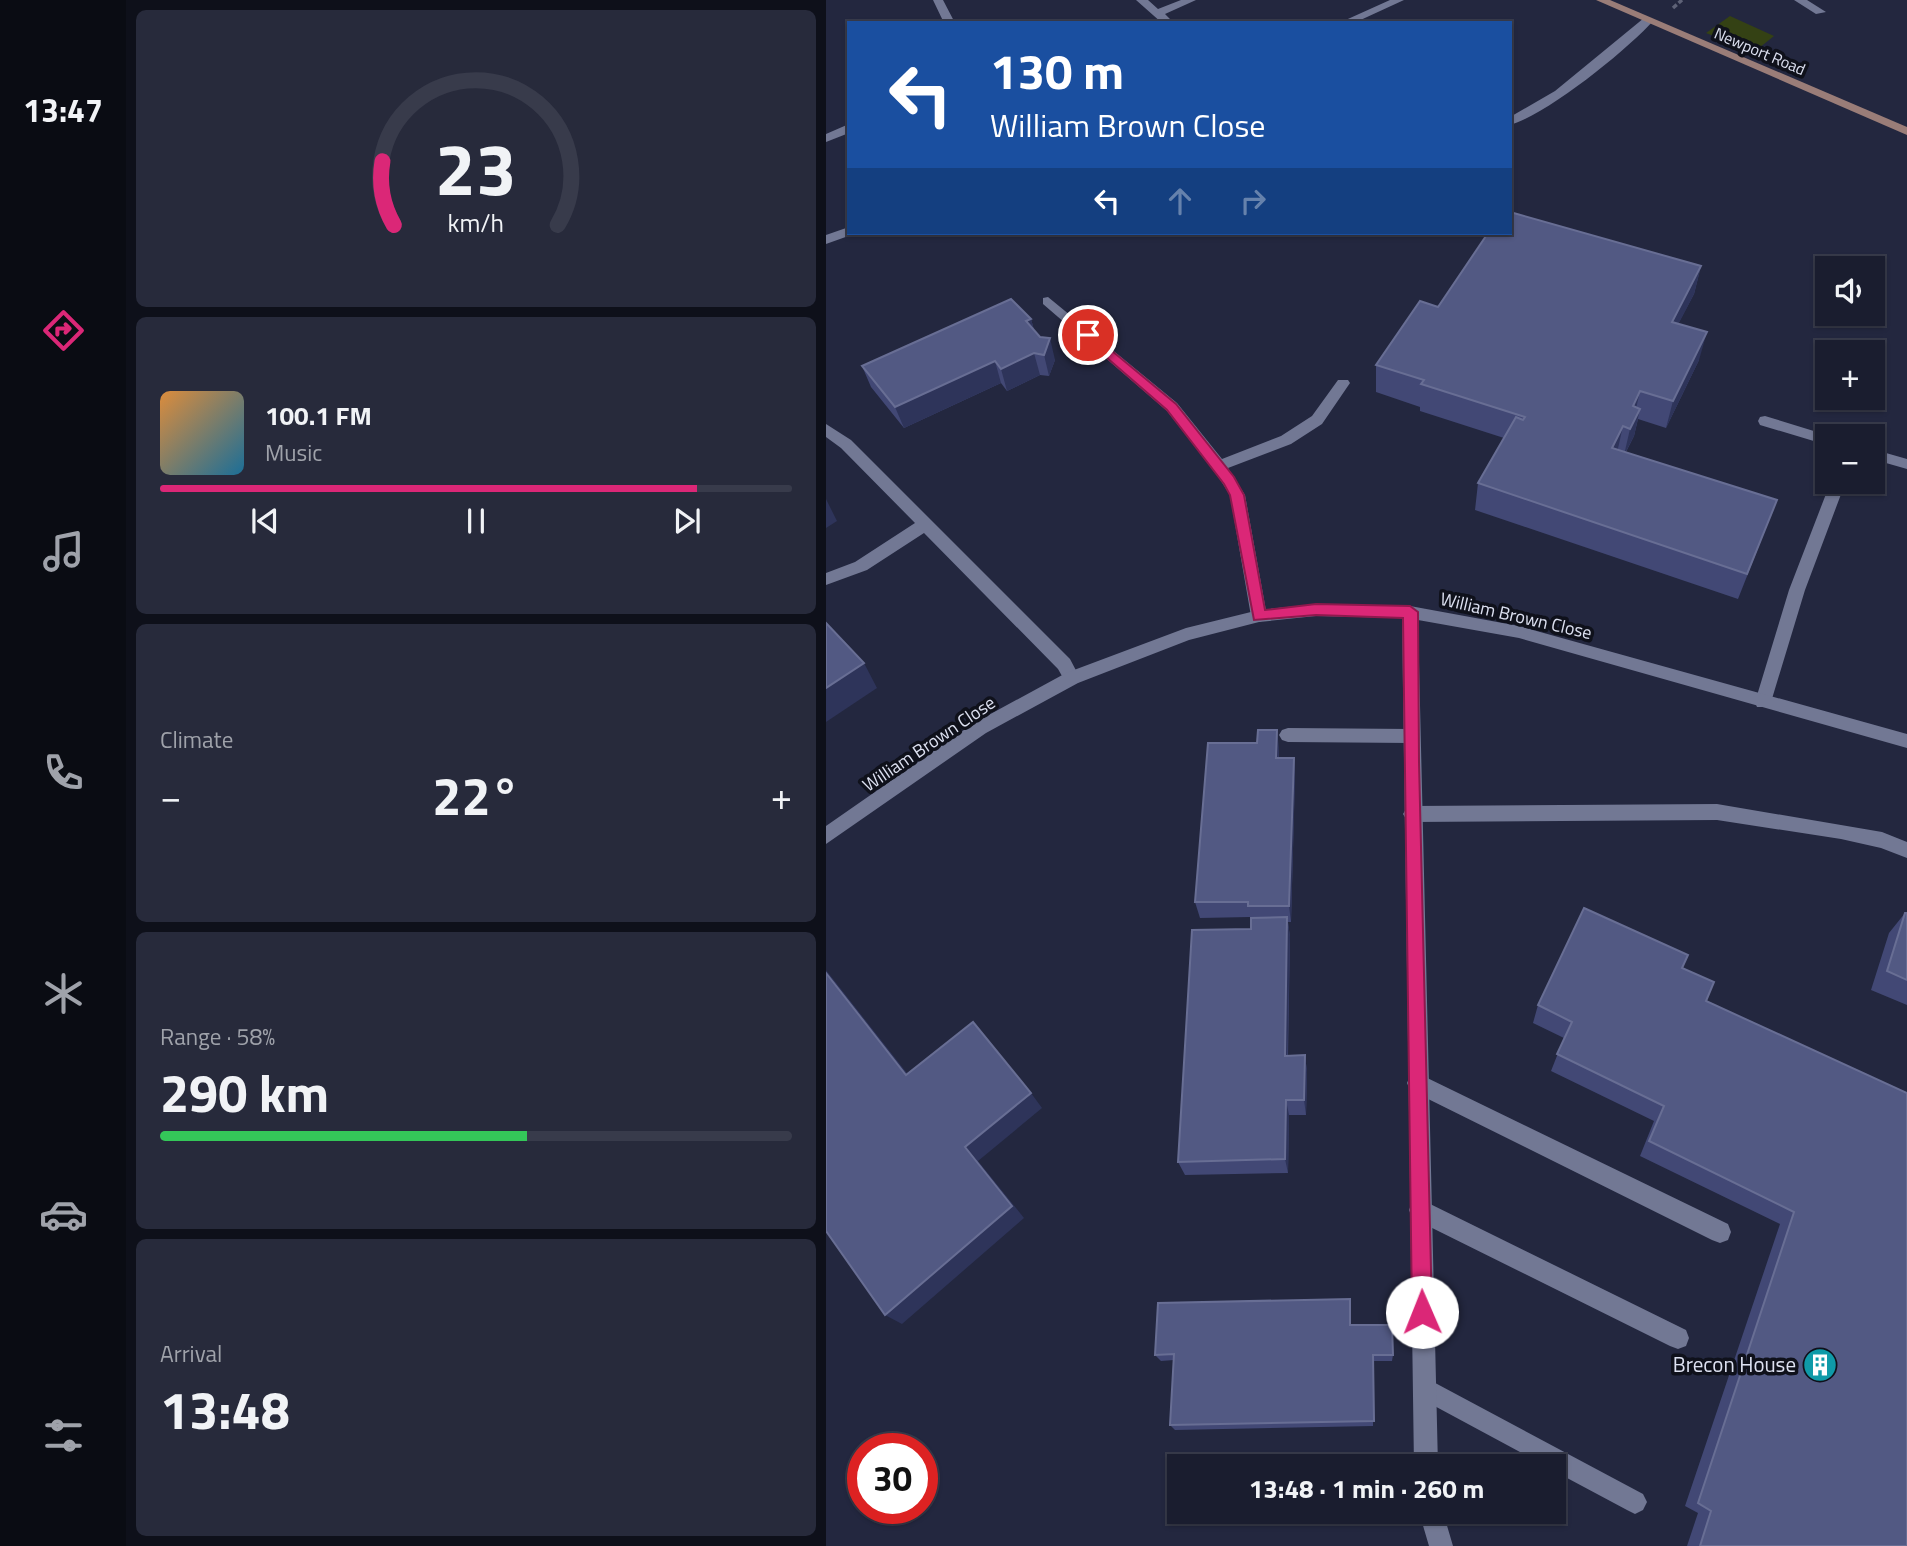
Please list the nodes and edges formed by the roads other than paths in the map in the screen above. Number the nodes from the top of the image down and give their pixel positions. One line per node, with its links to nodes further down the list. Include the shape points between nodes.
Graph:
1 (938, 0): 10 (street)
2 (1141, 0): 8 (street)
3 (1191, 0): 8 (street)
4 (1399, 0): 12 (street)
5 (1601, 0): 9 (street, Newport Road)
6 (1799, 0): 7 (street)
7 (1820, 12)
8 (1157, 13): 11 (street)
9 (1648, 19): 13 (street, via 1546,103); 15 (street, Newport Road)
10 (949, 21)
11 (1167, 21)
12 (1349, 21)
13 (1512, 121)
14 (847, 129): 16 (street)
15 (1907, 131)
16 (826, 138)
17 (847, 232): 18 (street)
18 (826, 240)
19 (1048, 301): 26 (street, via 1172,407)
20 (1343, 383): 26 (street, via 1317,420 1286,440)
21 (1765, 421): 23 (street)
22 (826, 429): 28 (street)
23 (1815, 436)
24 (1885, 458): 25 (street)
25 (1907, 464)
26 (1219, 466): 31 (street, via 1237,495)
27 (1834, 494): 33 (street, via 1797,590)
28 (926, 524): 29 (street, via 861,566); 32 (street, via 1064,664)
29 (826, 579)
30 (1410, 612): 31 (street, William Brown Close, via 1316,610); 33 (street, William Brown Close, via 1519,632); 35 (street)
31 (1259, 616): 32 (street, William Brown Close, via 1186,634)
32 (1072, 678): 38 (street, William Brown Close, via 980,728)
33 (1763, 702): 36 (street, William Brown Close)
34 (1288, 735): 35 (street)
35 (1410, 736): 37 (street)
36 (1907, 741)
37 (1412, 814): 39 (street, via 1717,811 1851,833); 40 (street)
38 (826, 836)
39 (1907, 850)
40 (1417, 1083): 41 (street); 42 (street)
41 (1420, 1210): 43 (street); 44 (street)
42 (1720, 1232)
43 (1678, 1338)
44 (1424, 1388): 45 (street); 46 (street)
45 (1426, 1454)
46 (1635, 1502)
47 (1435, 1524): 48 (street)
48 (1441, 1546)

